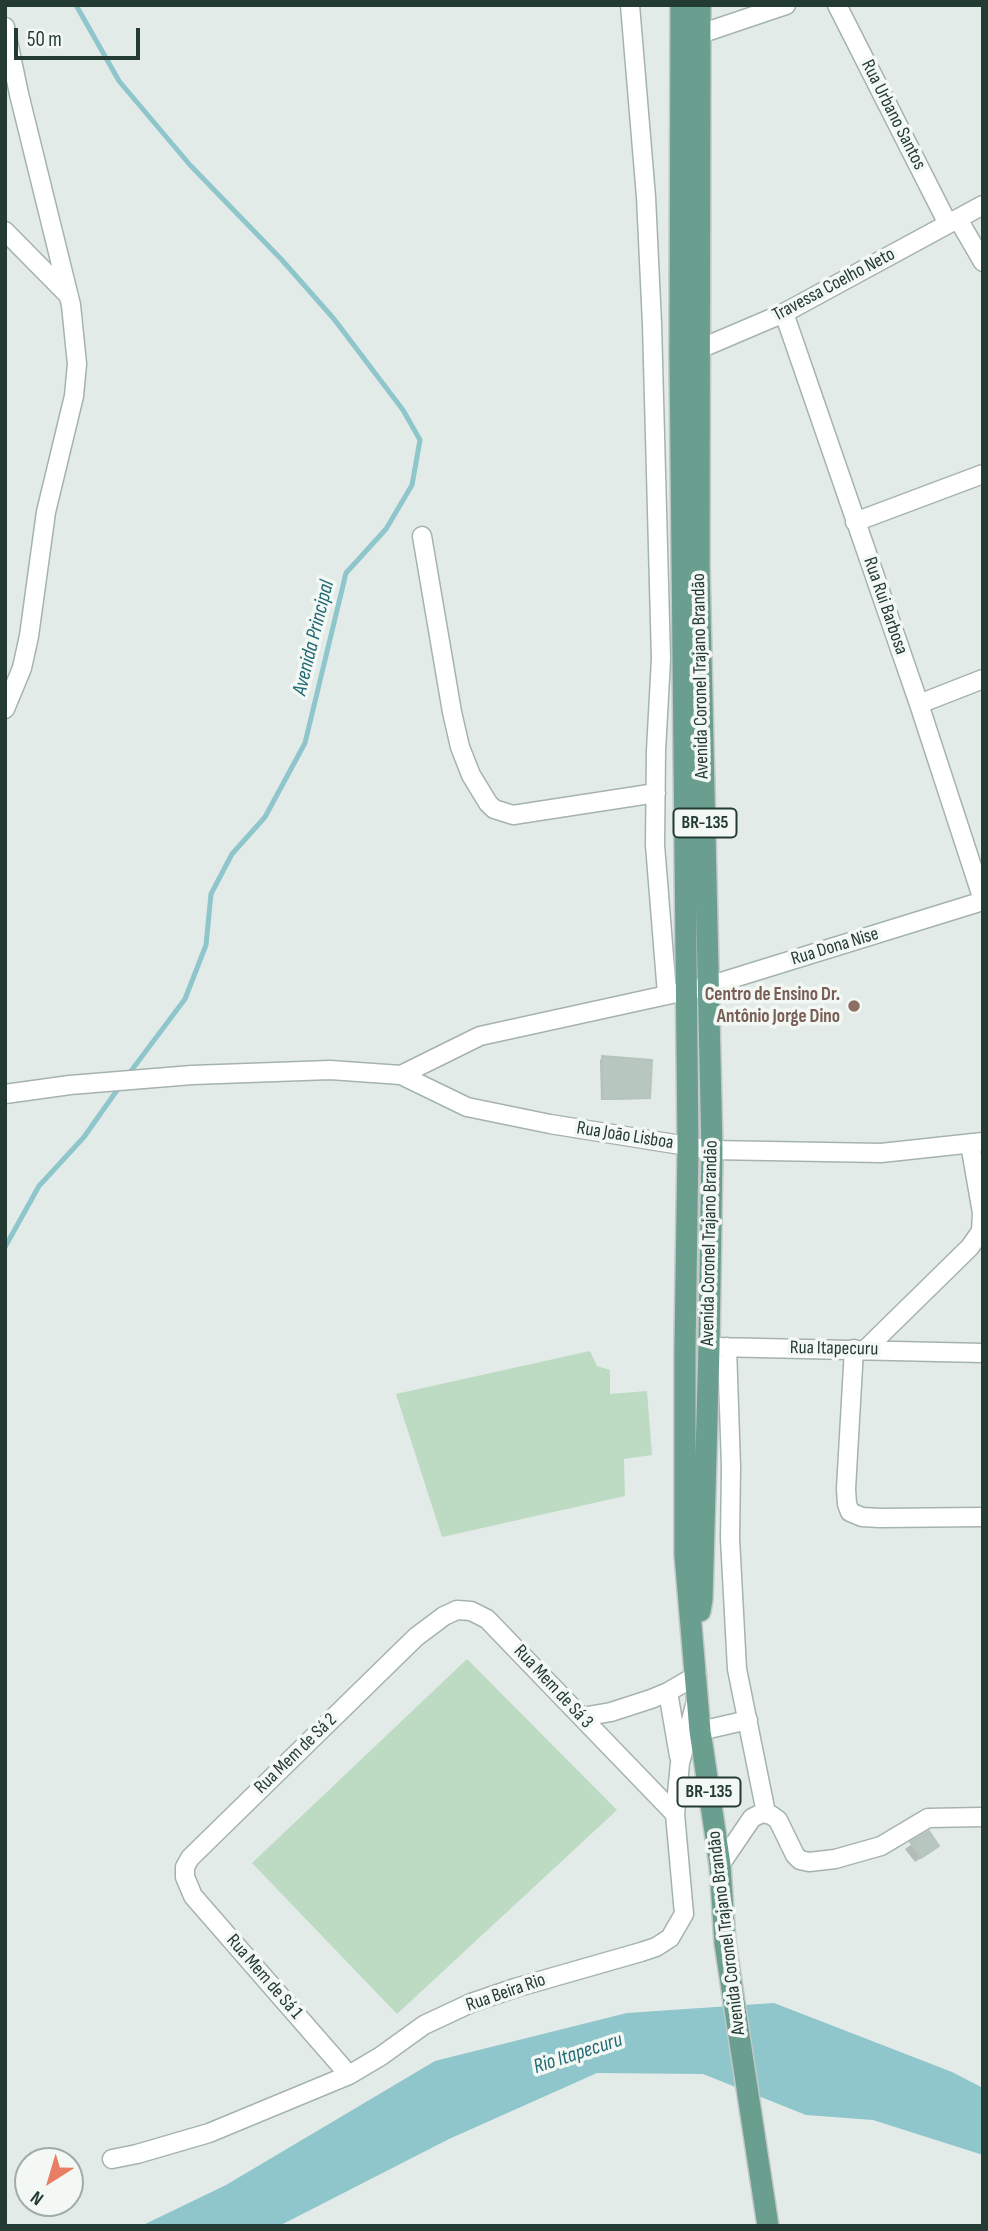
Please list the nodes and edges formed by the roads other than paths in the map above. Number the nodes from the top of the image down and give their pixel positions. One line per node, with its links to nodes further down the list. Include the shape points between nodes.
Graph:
1 (630, 5): 22 (street, Avenida Coronel Trajano Brandão, via 653,324 661,659)
2 (681, 5): 15 (main road, Avenida Coronel Trajano Brandão / BR-135)
3 (700, 5): 7 (main road, Avenida Coronel Trajano Brandão / BR-135)
4 (786, 5): 7 (street)
5 (837, 5): 9 (street, Rua Urbano Santos)
6 (5, 27): 12 (street)
7 (700, 34): 14 (main road, Avenida Coronel Trajano Brandão / BR-135)
8 (983, 205): 9 (street, Travessa Coelho Neto)
9 (953, 221): 11 (street, Rua Urbano Santos); 13 (street, Travessa Coelho Neto)
10 (5, 231): 12 (street)
11 (983, 262)
12 (69, 296): 21 (street, via 76,337 74,396 46,513 22,668)
13 (784, 313): 14 (street, Travessa Coelho Neto); 17 (street, Rua Rui Barbosa)
14 (700, 349): 15 (street, Travessa Coelho Neto); 24 (main road, Avenida Coronel Trajano Brandão / BR-135)
15 (680, 357): 24 (main road, Avenida Coronel Trajano Brandão / BR-135)
16 (983, 474): 17 (street)
17 (855, 522): 20 (street, Rua Rui Barbosa)
18 (422, 537): 22 (street, via 460,747 488,803 513,815)
19 (983, 679): 20 (street)
20 (919, 704): 23 (street, Rua Rui Barbosa)
21 (5, 709)
22 (656, 793): 24 (street, Avenida Coronel Trajano Brandão, via 655,845)
23 (983, 901): 24 (street, Rua Dona Nise)
24 (688, 990): 25 (street, via 480,1036); 28 (main road, Avenida Coronel Trajano Brandão / BR-135); 29 (main road, Avenida Coronel Trajano Brandão / BR-135)
25 (401, 1075): 26 (street, via 297,1070 138,1079); 28 (street, Rua João Lisboa, via 467,1107)
26 (5, 1094)
27 (976, 1143): 29 (street, Rua João Lisboa, via 881,1153); 32 (street, via 981,1231 970,1247)
28 (688, 1147): 29 (street, Rua João Lisboa); 31 (main road, Avenida Coronel Trajano Brandão / BR-135)
29 (712, 1150): 30 (main road, Avenida Coronel Trajano Brandão / BR-135)
30 (718, 1347): 31 (street, Rua Itapecuru); 32 (street, Rua Itapecuru); 36 (main road, Avenida Coronel Trajano Brandão / BR-135, via 702,1599); 40 (street, via 737,1670)
31 (685, 1349): 36 (main road, Avenida Coronel Trajano Brandão / BR-135, via 685,1555)
32 (860, 1349): 33 (street, Rua Itapecuru); 34 (street, via 846,1489 850,1512 869,1518)
33 (983, 1353)
34 (983, 1517)
35 (416, 1637): 39 (street, Rua Mem de Sá 3, via 450,1612 479,1614); 47 (street, Rua Mem de Sá 2, via 190,1858)
36 (694, 1640): 37 (main road, Avenida Coronel Trajano Brandão / BR-135)
37 (697, 1682): 38 (street); 41 (main road, Avenida Coronel Trajano Brandão / BR-135); 42 (street, Rua Beira Rio)
38 (668, 1692): 39 (street); 42 (street)
39 (582, 1717): 44 (street, Rua Mem de Sá 3)
40 (748, 1720): 41 (street); 43 (street)
41 (701, 1731): 46 (main road, Avenida Coronel Trajano Brandão / BR-135)
42 (680, 1763): 44 (street, Rua Beira Rio)
43 (766, 1813): 45 (street, via 778,1820 795,1855 809,1862 881,1846 928,1818); 46 (street, via 752,1818)
44 (675, 1814): 48 (street, Rua Beira Rio, via 684,1914 670,1938 656,1947 515,1988 441,2016)
45 (983, 1817)
46 (720, 1865): 50 (main road, Avenida Coronel Trajano Brandão / BR-135, via 725,1943)
47 (185, 1877): 48 (street, Rua Mem de Sá 1, via 193,1896)
48 (349, 2075): 49 (street, Rua Beira Rio, via 209,2133)
49 (112, 2159)
50 (768, 2226)

